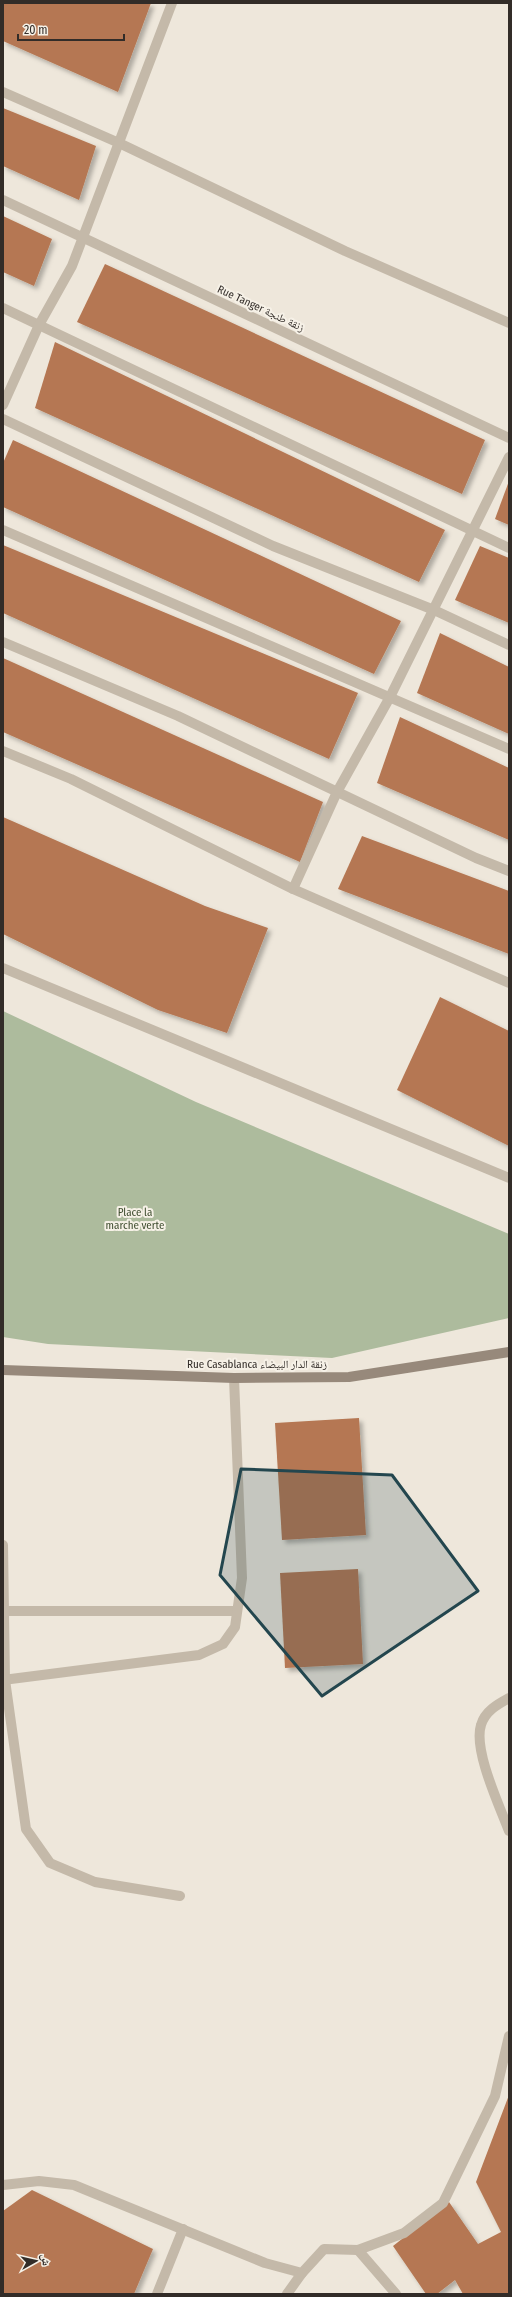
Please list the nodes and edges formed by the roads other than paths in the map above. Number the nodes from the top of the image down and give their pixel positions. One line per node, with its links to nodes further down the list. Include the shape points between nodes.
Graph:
1 (172, 3): 3 (street)
2 (3, 92): 3 (street)
3 (119, 143): 5 (street); 7 (street, via 345,251)
4 (3, 200): 5 (street, Rue Tanger زنقة طنجة)
5 (83, 238): 8 (street, via 72,266); 11 (street, Rue Tanger زنقة طنجة)
6 (3, 308): 8 (street)
7 (509, 323)
8 (39, 325): 9 (street); 14 (street)
9 (3, 405)
10 (3, 419): 16 (street, via 273,546)
11 (509, 438)
12 (509, 457): 14 (street)
13 (3, 530): 19 (street)
14 (474, 532): 15 (street); 16 (street)
15 (509, 548)
16 (434, 610): 18 (street); 19 (street)
17 (3, 642): 22 (street, via 178,716)
18 (509, 645)
19 (390, 697): 20 (street); 22 (street)
20 (509, 749)
21 (3, 751): 24 (street, via 71,779)
22 (337, 792): 23 (street); 24 (street)
23 (509, 871)
24 (293, 889): 26 (street)
25 (3, 968): 27 (street)
26 (509, 983)
27 (509, 1178)
28 (509, 1352): 30 (main road, Rue Casablanca زنقة الدار البيضاء, via 349,1377)
29 (3, 1370): 30 (main road, Rue Casablanca زنقة الدار البيضاء)
30 (234, 1378): 33 (street, via 242,1578)
31 (3, 1545): 32 (street)
32 (5, 1611): 33 (street); 34 (street)
33 (236, 1611): 34 (street, via 235,1627 223,1644 199,1655)
34 (4, 1680): 37 (street, via 26,1829 50,1864 95,1882)
35 (509, 1698): 36 (street, via 492,1708 481,1725 482,1758)
36 (509, 1831)
37 (180, 1896)
38 (509, 2036): 41 (street, via 495,2096 443,2203 404,2233)
39 (3, 2185): 40 (street, via 39,2181 74,2185)
40 (183, 2229): 42 (street, via 265,2263); 43 (street)
41 (358, 2250): 42 (street, via 324,2249); 45 (street)
42 (302, 2273): 44 (street)
43 (156, 2294)
44 (287, 2294)
45 (396, 2294)

